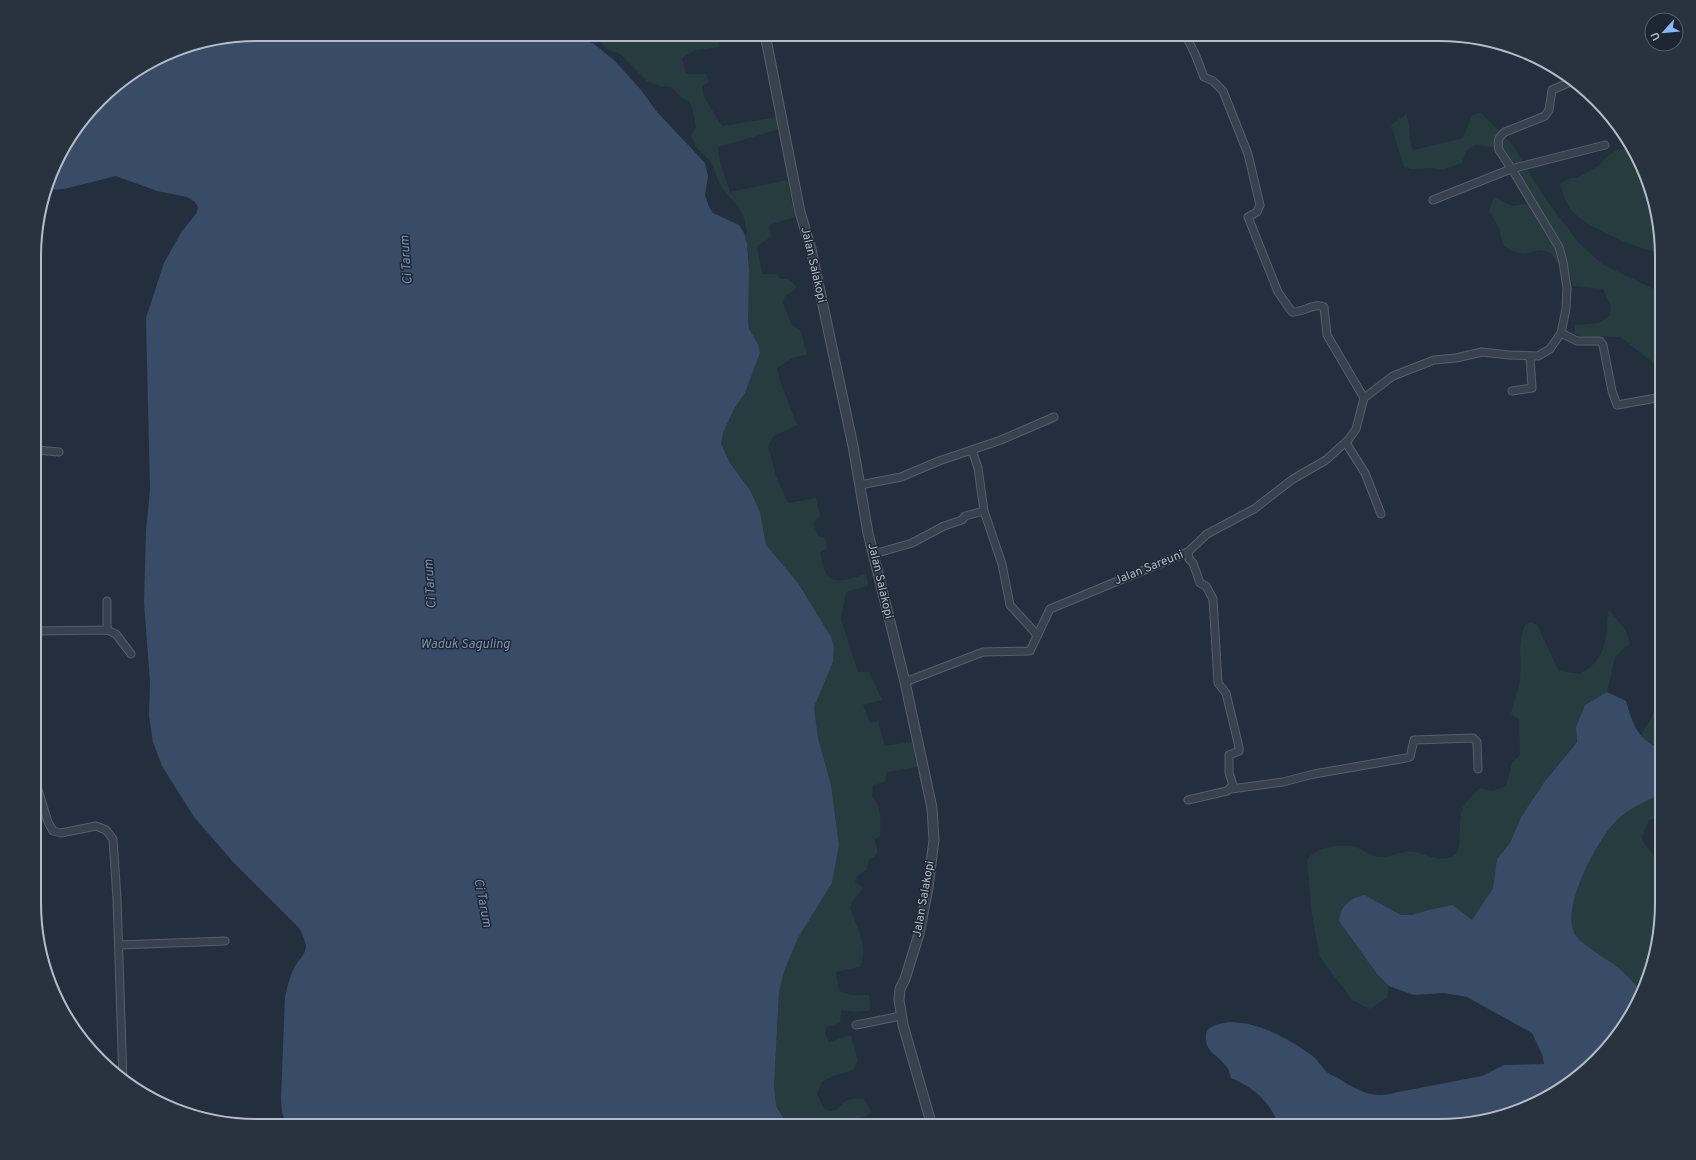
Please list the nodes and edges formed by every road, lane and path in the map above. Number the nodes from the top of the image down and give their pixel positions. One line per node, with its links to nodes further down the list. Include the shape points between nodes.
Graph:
1 (766, 41): 17 (street, Jalan Salakopi, via 800,212 811,250)
2 (1190, 41): 10 (street, via 1204,77 1224,91 1248,154 1260,205 1257,212 1248,217 1278,292 1292,312 1324,307 1327,335)
3 (1567, 83): 5 (street, via 1552,90 1549,110 1545,116 1501,135 1499,150)
4 (1604, 145): 5 (street)
5 (1511, 169): 6 (street); 7 (street, via 1552,233 1563,262 1567,288)
6 (1433, 200)
7 (1561, 333): 8 (street, via 1550,349 1538,356); 11 (street, via 1577,341 1600,341 1617,405)
8 (1530, 356): 9 (street, via 1532,388); 10 (street, via 1482,352 1434,360 1393,376)
9 (1512, 391)
10 (1364, 398): 13 (street, Jalan Sareuni, via 1356,429)
11 (1655, 398)
12 (1054, 417): 15 (street)
13 (1346, 443): 19 (street, via 1365,474); 20 (street, Jalan Sareuni, via 1326,460 1293,479 1254,509 1207,534)
14 (41, 450): 16 (street)
15 (972, 450): 17 (street, via 901,478); 18 (street, via 978,468)
16 (59, 452)
17 (860, 485): 21 (street, Jalan Salakopi)
18 (984, 511): 21 (street, via 966,516 912,543); 25 (street, via 1002,564 1010,605)
19 (1381, 514)
20 (1188, 552): 25 (street, Jalan Sareuni, via 1050,609); 29 (street, via 1200,582 1206,586 1213,599 1218,683 1226,693 1239,747 1239,751 1229,755 1229,773 1233,785)
21 (874, 554): 27 (street, Jalan Salakopi)
22 (108, 601): 23 (street)
23 (107, 630): 24 (street); 26 (street, via 116,634)
24 (41, 631)
25 (1037, 636): 27 (street, Jalan Sareuni, via 1030,651 983,652)
26 (131, 654)
27 (904, 682): 34 (street, Jalan Salakopi, via 931,801 934,840 919,934 900,989)
28 (1478, 769): 29 (street, via 1477,742 1472,738 1414,740 1410,757 1283,782)
29 (1231, 789): 31 (street)
30 (41, 799): 33 (street, via 53,831 61,833 96,826 111,834)
31 (1188, 800)
32 (225, 941): 33 (street)
33 (119, 945): 36 (street)
34 (901, 1016): 35 (street); 37 (street, Jalan Salakopi)
35 (856, 1026)
36 (123, 1072)
37 (930, 1119)

